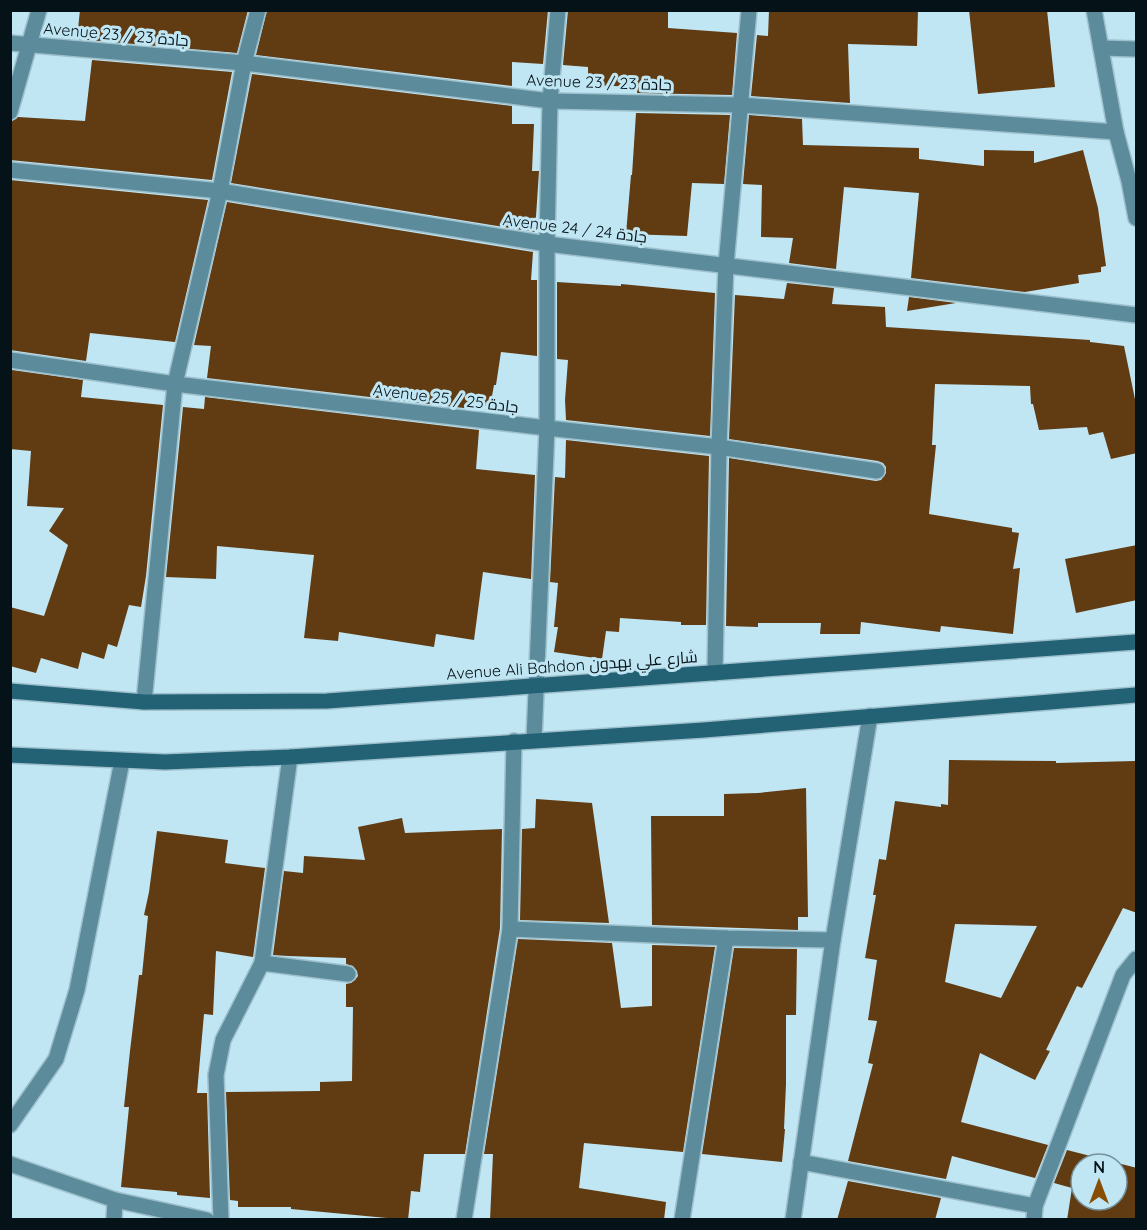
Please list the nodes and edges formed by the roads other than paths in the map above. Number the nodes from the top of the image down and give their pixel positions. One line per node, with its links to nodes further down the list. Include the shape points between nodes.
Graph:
1 (39, 10): 7 (street)
2 (258, 10): 10 (street)
3 (558, 10): 11 (street)
4 (748, 10): 12 (street)
5 (1094, 10): 8 (street)
6 (10, 43): 7 (street, Avenue 23 / جادة 23)
7 (29, 44): 10 (street, Avenue 23 / جادة 23); 13 (street)
8 (1101, 48): 9 (street); 14 (street)
9 (1137, 49)
10 (244, 63): 11 (street, Avenue 23 / جادة 23); 17 (street)
11 (550, 101): 12 (street, Avenue 23 / جادة 23); 19 (street)
12 (741, 105): 14 (street, Avenue 23 / جادة 23); 20 (street)
13 (10, 112)
14 (1116, 132): 16 (street)
15 (10, 170): 17 (street, Avenue 24 / جادة 24)
16 (1132, 181): 18 (street)
17 (220, 191): 19 (street, Avenue 24 / جادة 24); 23 (street)
18 (1137, 218)
19 (546, 244): 20 (street, Avenue 24 / جادة 24); 24 (street)
20 (726, 265): 21 (street, Avenue 24 / جادة 24); 25 (street)
21 (1137, 315)
22 (10, 360): 23 (street, Avenue 25 / جادة 25)
23 (175, 384): 24 (street, Avenue 25 / جادة 25); 32 (street)
24 (547, 428): 25 (street, Avenue 25 / جادة 25); 29 (street)
25 (719, 447): 26 (street, Avenue 25 / جادة 25); 28 (street)
26 (877, 471)
27 (1137, 642): 28 (main road, Avenue Ali Bahdon شارع علي بهدون)
28 (715, 673): 29 (main road, Avenue Ali Bahdon شارع علي بهدون)
29 (537, 685): 32 (main road, Avenue Ali Bahdon شارع علي بهدون, via 327,701); 34 (street)
30 (10, 690): 32 (main road, Avenue Ali Bahdon شارع علي بهدون)
31 (1137, 695): 33 (main road)
32 (144, 702)
33 (870, 717): 34 (main road); 41 (street)
34 (534, 740): 35 (main road)
35 (513, 741): 37 (main road); 39 (street)
36 (10, 755): 38 (main road)
37 (290, 757): 38 (main road); 43 (street)
38 (122, 761): 45 (street, via 76,990 56,1059)
39 (510, 929): 40 (street); 53 (street)
40 (726, 938): 41 (street); 54 (street)
41 (833, 940): 46 (street)
42 (1137, 959): 49 (street, via 1123,975)
43 (262, 963): 44 (street); 52 (street, via 224,1040 216,1075)
44 (348, 974)
45 (10, 1125)
46 (801, 1162): 49 (street); 55 (street)
47 (10, 1164): 48 (street)
48 (115, 1200): 50 (street); 51 (street)
49 (1034, 1213)
50 (114, 1220)
51 (207, 1220)
52 (221, 1220)
53 (464, 1220)
54 (682, 1220)
55 (793, 1220)

